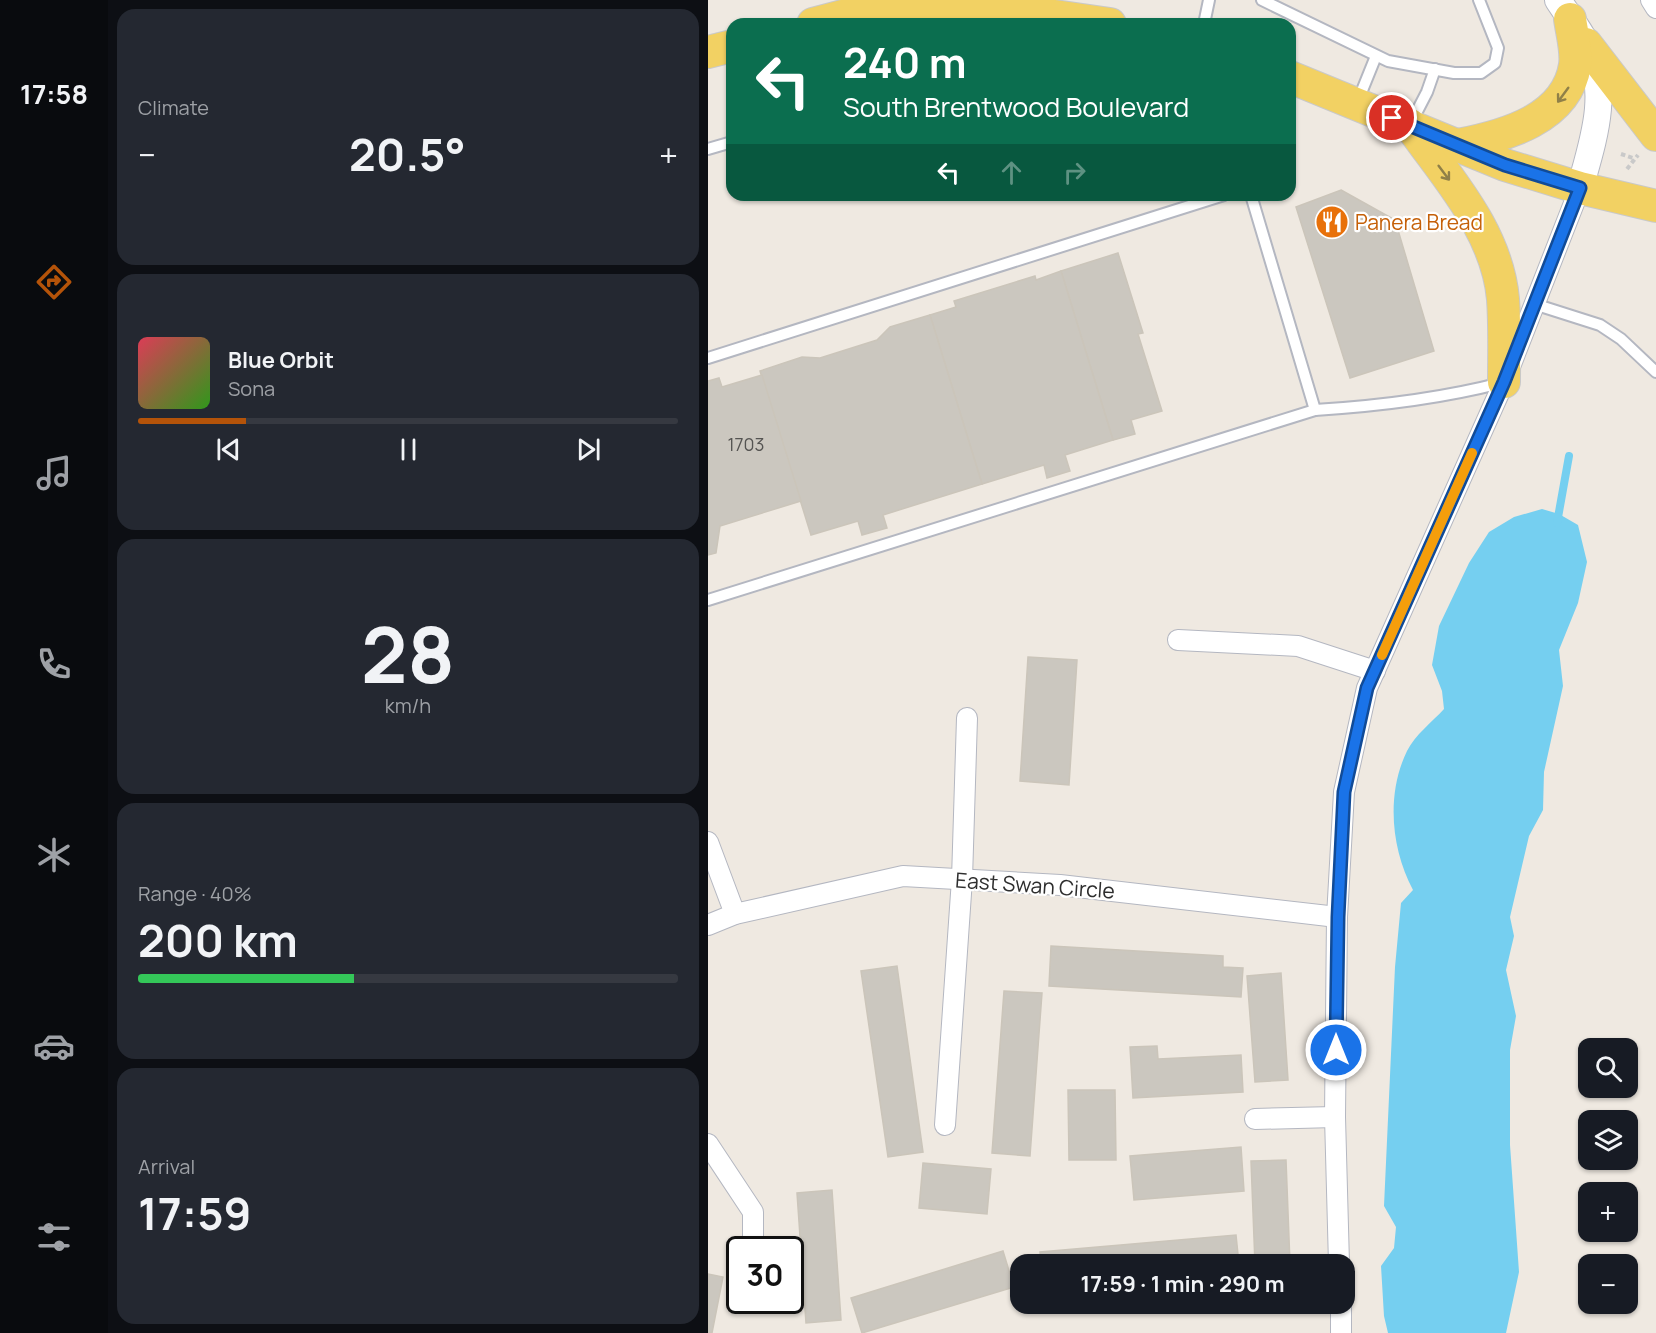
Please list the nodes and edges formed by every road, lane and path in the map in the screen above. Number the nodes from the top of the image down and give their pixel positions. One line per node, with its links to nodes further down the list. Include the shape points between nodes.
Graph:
1 (1209, 0): 9 (lane)
2 (1262, 0): 13 (lane)
3 (1479, 0): 14 (lane, via 1498,48 1495,63 1481,73)
4 (1651, 0): 6 (street)
5 (853, 6): 7 (main road); 8 (main road, via 1005,9)
6 (1656, 8)
7 (826, 18)
8 (1068, 18)
9 (1205, 18)
10 (1572, 21): 18 (main road); 20 (main road, one-way to 20, via 1576,62 1572,83 1563,99 1549,112 1501,135); 24 (street, via 1594,64 1599,90 1598,124)
11 (726, 48): 12 (main road)
12 (708, 52)
13 (1376, 56): 14 (lane, via 1388,62); 16 (lane)
14 (1435, 69): 17 (lane)
15 (1296, 79): 16 (main road)
16 (1357, 103): 17 (main road)
17 (1410, 125): 20 (main road); 31 (main road, one-way to 31, via 1470,209 1489,247 1503,298)
18 (1656, 135)
19 (726, 144): 21 (lane)
20 (1458, 145): 24 (main road, via 1505,165)
21 (708, 149)
22 (1620, 154): 23 (path)
23 (1634, 158)
24 (1580, 188): 27 (main road); 28 (street)
25 (1205, 201): 29 (lane)
26 (1253, 201): 32 (lane)
27 (1656, 206)
28 (1534, 304): 30 (lane, via 1600,325); 31 (street)
29 (708, 358)
30 (1656, 372)
31 (1504, 382): 32 (lane, via 1396,405); 35 (street)
32 (1315, 410): 33 (lane)
33 (708, 600)
34 (1178, 640): 35 (street, via 1298,646)
35 (1375, 671): 40 (street, via 1367,688 1344,792)
36 (967, 718): 38 (street)
37 (708, 842): 39 (street)
38 (962, 879): 39 (street, East Swan Circle, via 903,876); 40 (street, East Swan Circle, via 1060,885); 44 (street)
39 (735, 914): 41 (street, East Swan Circle)
40 (1338, 917): 42 (street)
41 (708, 925)
42 (1335, 1117): 43 (street); 47 (street)
43 (1255, 1119)
44 (945, 1125)
45 (708, 1144): 46 (street, via 753,1212)
46 (753, 1236)
47 (1339, 1254)
48 (1341, 1314): 49 (street)
49 (1341, 1333)

